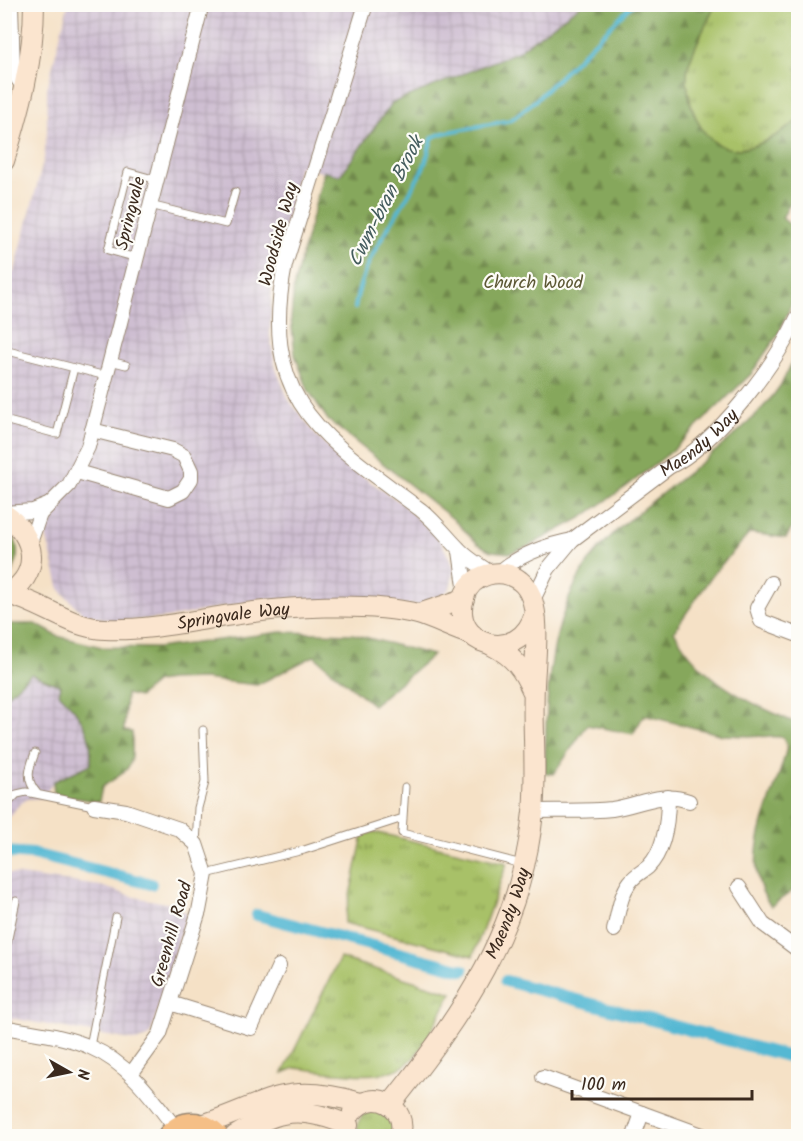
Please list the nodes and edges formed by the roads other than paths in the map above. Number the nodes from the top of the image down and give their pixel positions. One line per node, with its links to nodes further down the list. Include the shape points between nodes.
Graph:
1 (11, 4): 5 (street, via 14,72)
2 (34, 4): 5 (street)
3 (202, 4): 7 (street, Springvale)
4 (366, 4): 24 (street, Woodside Way, via 285,265 279,308 281,353 296,395 321,429 368,472 423,511)
5 (24, 88): 6 (street)
6 (4, 161)
7 (157, 180): 9 (street, Springvale); 10 (lane, via 128,172 108,250)
8 (235, 192): 9 (lane, via 226,224)
9 (150, 205): 10 (street, Springvale)
10 (137, 258): 13 (street, Springvale)
11 (798, 316): 22 (street, Maendy Way, via 771,366 731,414 695,449)
12 (4, 350): 15 (lane)
13 (110, 361): 14 (lane); 16 (street, Springvale)
14 (126, 365)
15 (74, 368): 16 (lane); 17 (lane, via 57,434)
16 (106, 376): 18 (street, Springvale)
17 (4, 420)
18 (92, 430): 19 (street, Springvale); 19 (street, via 178,452 189,464 190,479 183,492 169,498)
19 (77, 472): 20 (street, Springvale)
20 (48, 505): 21 (street, via 33,511); 23 (street, Springvale, via 34,526)
21 (4, 513): 23 (street, via 18,523)
22 (572, 540): 26 (street, Maendy Way, via 510,563); 30 (street, Maendy Way, via 548,569)
23 (30, 543): 25 (street)
24 (460, 551): 26 (street, Woodside Way); 29 (street)
25 (30, 563): 28 (street, via 19,587); 31 (street, via 36,583)
26 (495, 573): 29 (street, Maendy Way, via 482,577); 30 (street, via 523,582)
27 (771, 583): 34 (street, via 757,608 760,621)
28 (6, 595): 31 (street, Springvale Way, via 28,599)
29 (465, 596): 32 (street, Springvale Way); 33 (street, via 463,618)
30 (534, 606): 35 (street, Maendy Way, via 525,634 505,645); 36 (street, Maendy Way)
31 (53, 611): 32 (street, Springvale Way, via 69,620 103,629 148,627 272,610 346,608)
32 (419, 614): 33 (street, Springvale Way)
33 (473, 635): 35 (street, Maendy Way)
34 (798, 635)
35 (493, 646): 36 (street, Maendy Way, via 509,654)
36 (533, 692): 45 (street, Maendy Way)
37 (203, 730): 47 (lane, via 205,782 198,808)
38 (35, 753): 40 (lane, via 28,775)
39 (405, 787): 46 (lane)
40 (37, 793): 43 (lane); 44 (lane, via 17,794)
41 (668, 797): 42 (street); 45 (street, via 653,797 611,809); 53 (street, via 660,847 647,868 630,882)
42 (689, 801)
43 (94, 806): 47 (street, via 170,825)
44 (4, 807)
45 (533, 811): 48 (street, Maendy Way)
46 (403, 818): 48 (lane, via 402,833); 49 (lane, via 304,850)
47 (196, 844): 49 (street, Greenhill Road)
48 (525, 865): 63 (street, Maendy Way, via 517,898 486,969 431,1054)
49 (206, 874): 57 (street, Greenhill Road, via 199,911)
50 (739, 887): 54 (street, via 763,924)
51 (16, 901): 55 (lane)
52 (116, 917): 59 (lane)
53 (614, 930)
54 (798, 950)
55 (4, 957)
56 (279, 966): 57 (street, Greenhill Road, via 251,1028)
57 (170, 1003): 60 (street, Greenhill Road, via 155,1043)
58 (4, 1027): 59 (street)
59 (90, 1046): 60 (street)
60 (131, 1074): 67 (street)
61 (543, 1077): 64 (street)
62 (361, 1103): 63 (street, via 376,1099); 65 (street, via 330,1094 279,1095); 66 (street, via 354,1109)
63 (391, 1104): 69 (street, via 401,1117)
64 (642, 1113): 70 (street); 71 (street)
65 (210, 1131): 67 (main road, via 191,1124)
66 (349, 1131): 68 (street, via 315,1113 286,1112 265,1118)
67 (173, 1133)
68 (235, 1137)
69 (400, 1137)
70 (634, 1137)
71 (705, 1137)

